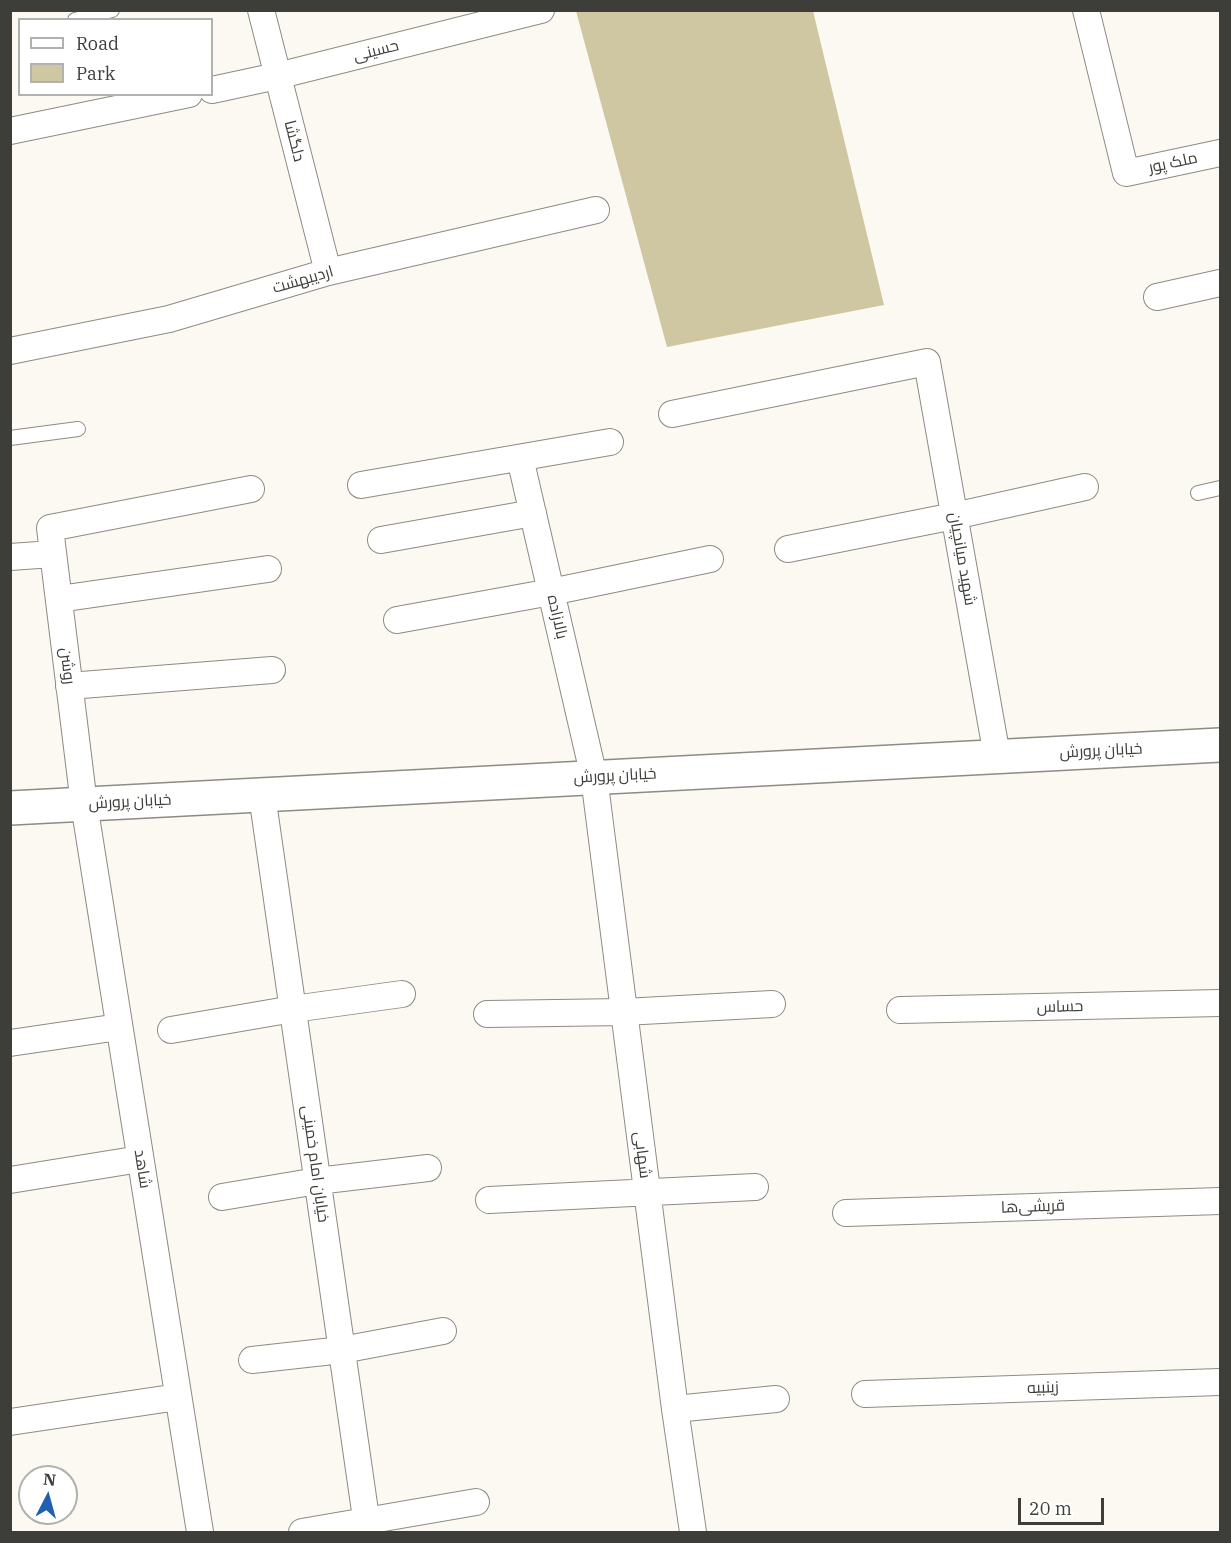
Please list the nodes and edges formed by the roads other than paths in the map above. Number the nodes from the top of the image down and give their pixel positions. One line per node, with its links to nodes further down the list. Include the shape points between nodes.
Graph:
1 (112, 10): 5 (lane)
2 (261, 10): 6 (street, دلگشا)
3 (541, 10): 6 (street, حسینی)
4 (1090, 11): 10 (street, ملک پور, via 1126,173)
5 (82, 18)
6 (277, 76): 7 (street, حسینی); 12 (street, دلگشا)
7 (213, 90)
8 (179, 96): 9 (street)
9 (10, 131)
10 (1221, 153)
11 (596, 210): 12 (street, اردیبهشت)
12 (328, 272): 15 (street, اردیبهشت, via 169,319)
13 (1221, 283): 14 (street)
14 (1157, 297)
15 (10, 351)
16 (672, 414): 27 (street, شهید میانچیان, via 927,362)
17 (78, 429): 18 (lane)
18 (10, 438)
19 (610, 442): 20 (street)
20 (520, 458): 21 (street); 26 (street, بالازاده)
21 (361, 485)
22 (1084, 487): 27 (street)
23 (1221, 488): 25 (lane)
24 (251, 489): 30 (street, روشن, via 50,528)
25 (1198, 493)
26 (532, 513): 28 (street); 34 (street, بالازاده)
27 (954, 516): 29 (street); 40 (street, شهید میانچیان)
28 (381, 540)
29 (788, 549)
30 (53, 554): 31 (street); 35 (street, روشن)
31 (10, 557)
32 (710, 559): 34 (street)
33 (268, 569): 35 (street)
34 (551, 592): 36 (street); 41 (street, بالازاده)
35 (58, 599): 38 (street, روشن)
36 (397, 620)
37 (272, 670): 38 (street)
38 (69, 686): 43 (street, روشن)
39 (1221, 745): 40 (main road, خیابان پرورش)
40 (997, 756): 41 (main road, خیابان پرورش)
41 (594, 777): 42 (main road, خیابان پرورش); 50 (street, شهابی)
42 (262, 795): 43 (main road, خیابان پرورش); 48 (street, خیابان امام خمینی)
43 (84, 804): 44 (main road, خیابان پرورش); 52 (street, شاهد)
44 (10, 808)
45 (402, 994): 48 (street)
46 (772, 1004): 50 (street)
47 (1221, 1004): 49 (street, حساس)
48 (293, 1009): 53 (street); 58 (street, خیابان امام خمینی)
49 (900, 1010)
50 (624, 1012): 51 (street); 60 (street, شهابی)
51 (487, 1014)
52 (119, 1027): 54 (street); 55 (street, شاهد)
53 (171, 1030)
54 (10, 1043)
55 (140, 1158): 57 (street); 70 (street, شاهد)
56 (428, 1168): 58 (street)
57 (10, 1180)
58 (317, 1181): 61 (street); 66 (street, خیابان امام خمینی)
59 (755, 1187): 60 (street)
60 (647, 1192): 62 (street); 72 (street, شهابی)
61 (222, 1197)
62 (489, 1200)
63 (1221, 1202): 64 (street, قریشی‌ها)
64 (846, 1213)
65 (443, 1331): 66 (street)
66 (342, 1350): 67 (street); 75 (street, خیابان امام خمینی)
67 (252, 1360)
68 (1221, 1382): 69 (street, زینبیه)
69 (865, 1394)
70 (178, 1397): 73 (street); 76 (street, شاهد)
71 (776, 1399): 72 (street)
72 (675, 1409): 78 (street, شهابی)
73 (10, 1422)
74 (477, 1502): 75 (street)
75 (367, 1527): 77 (street)
76 (201, 1533)
77 (302, 1533)
78 (693, 1533)

